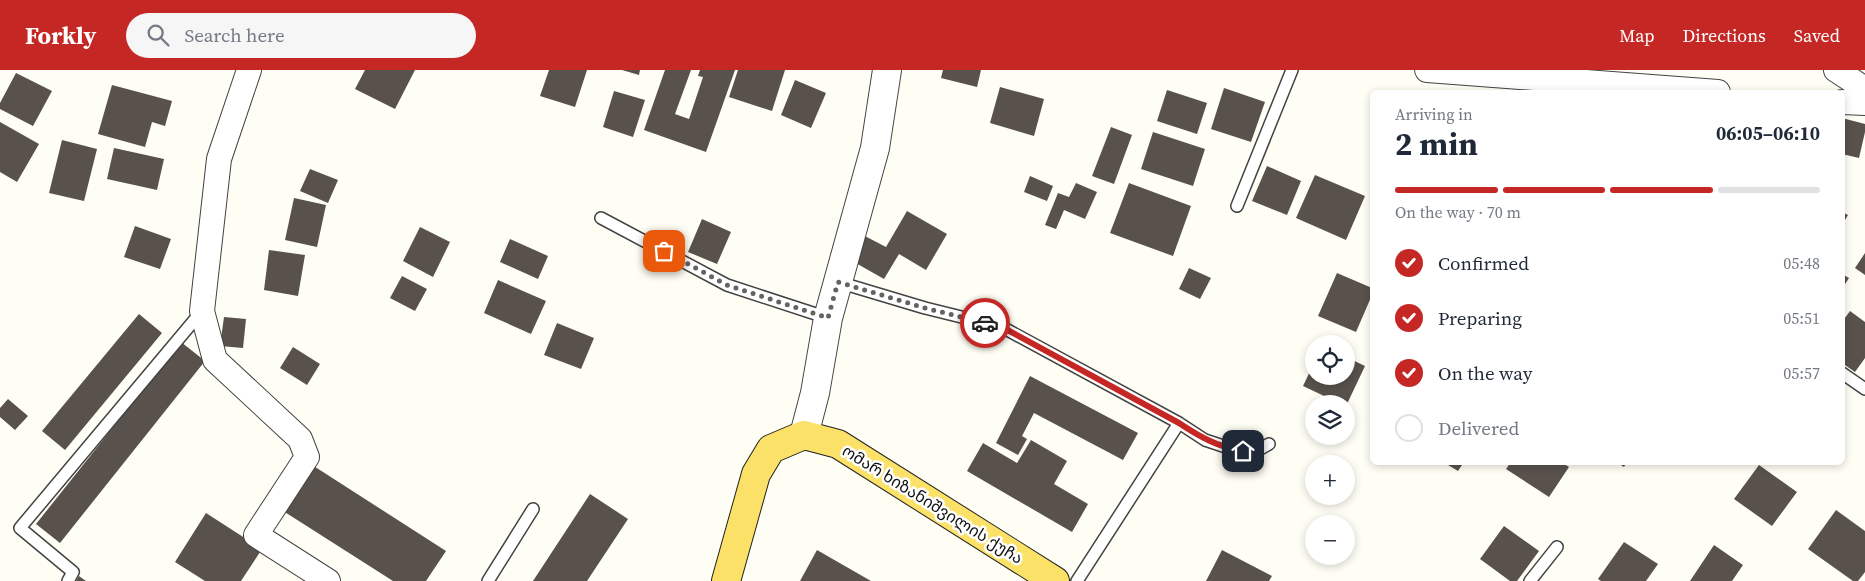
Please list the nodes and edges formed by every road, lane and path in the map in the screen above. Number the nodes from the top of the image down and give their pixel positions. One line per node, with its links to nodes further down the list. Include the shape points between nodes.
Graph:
1 (250, 70): 13 (street, via 219,159)
2 (887, 70): 12 (street, via 876,148)
3 (1292, 70): 10 (lane)
4 (1427, 70): 7 (street)
5 (1844, 72): 6 (street)
6 (1865, 89)
7 (1692, 90)
8 (1845, 102): 9 (street)
9 (1865, 103)
10 (1237, 206)
11 (601, 218): 14 (lane, via 727,285)
12 (838, 282): 14 (street); 17 (lane, via 1002,327)
13 (202, 311): 22 (lane, via 20,528 73,572); 23 (street, via 215,360 300,439 307,457 256,534)
14 (828, 318): 18 (street)
15 (1845, 375): 16 (lane)
16 (1865, 389)
17 (1179, 423): 19 (lane, via 1205,440 1232,449 1255,452); 27 (lane)
18 (804, 435): 25 (main road, via 771,449 756,474); 26 (main road, ომარ ხიზანიშვილის ქუჩა, via 838,444)
19 (1269, 444)
20 (533, 509): 24 (lane)
21 (1557, 547): 28 (lane)
22 (68, 581)
23 (328, 581)
24 (488, 581)
25 (726, 581)
26 (1055, 581)
27 (1077, 581)
28 (1530, 581)

